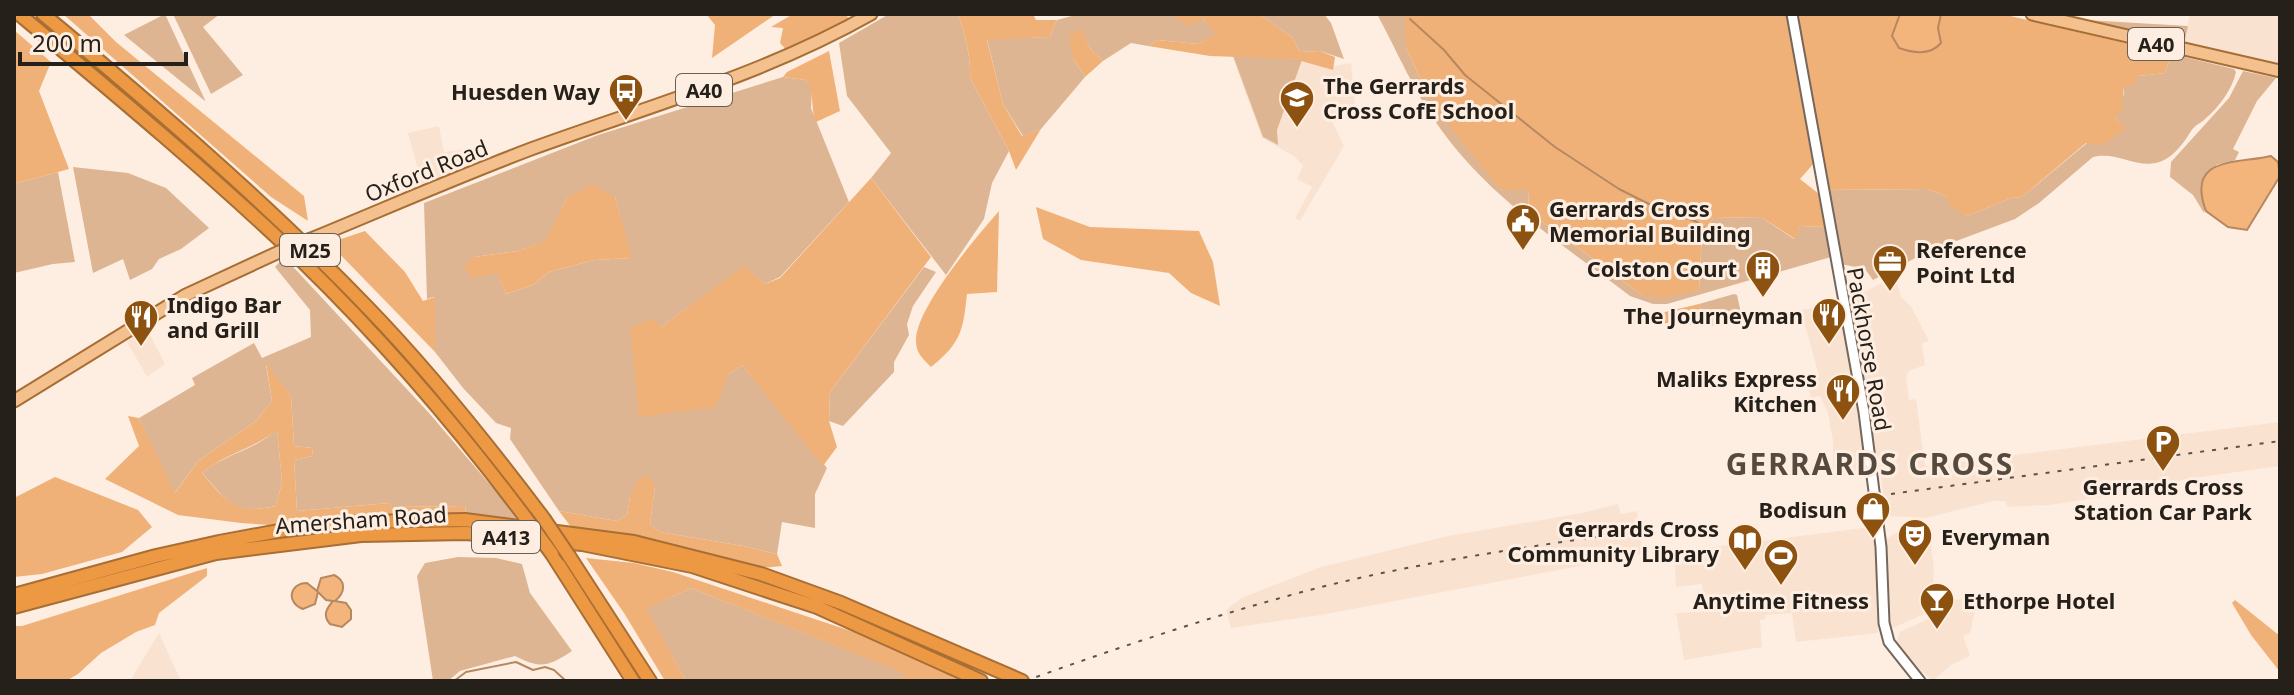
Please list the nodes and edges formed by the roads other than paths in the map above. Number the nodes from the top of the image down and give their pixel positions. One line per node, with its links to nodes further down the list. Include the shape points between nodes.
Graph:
1 (19, 14): 12 (highway, M25, bridge, via 303,263 412,378 552,554)
2 (43, 14): 13 (highway, M25, bridge, via 197,145 341,280 449,399 544,519)
3 (871, 14): 7 (main road, Oxford Road / A40, bridge, via 719,85 532,149 279,252 186,295)
4 (1792, 14): 16 (main road, Packhorse Road, via 1864,412 1881,547 1884,623 1889,642)
5 (2032, 14): 6 (main road, A40)
6 (2280, 71)
7 (94, 354): 8 (main road, Oxford Road / A40); 9 (main road, A40)
8 (14, 401)
9 (14, 407)
10 (14, 595): 15 (highway, A413, via 156,556 295,528 465,520 634,542 761,574)
11 (14, 607): 14 (highway, Amersham Road / A413, via 239,549 361,535 466,533 582,544 692,566 817,607)
12 (633, 681)
13 (650, 681)
14 (981, 681)
15 (1022, 681)
16 (1920, 681)

